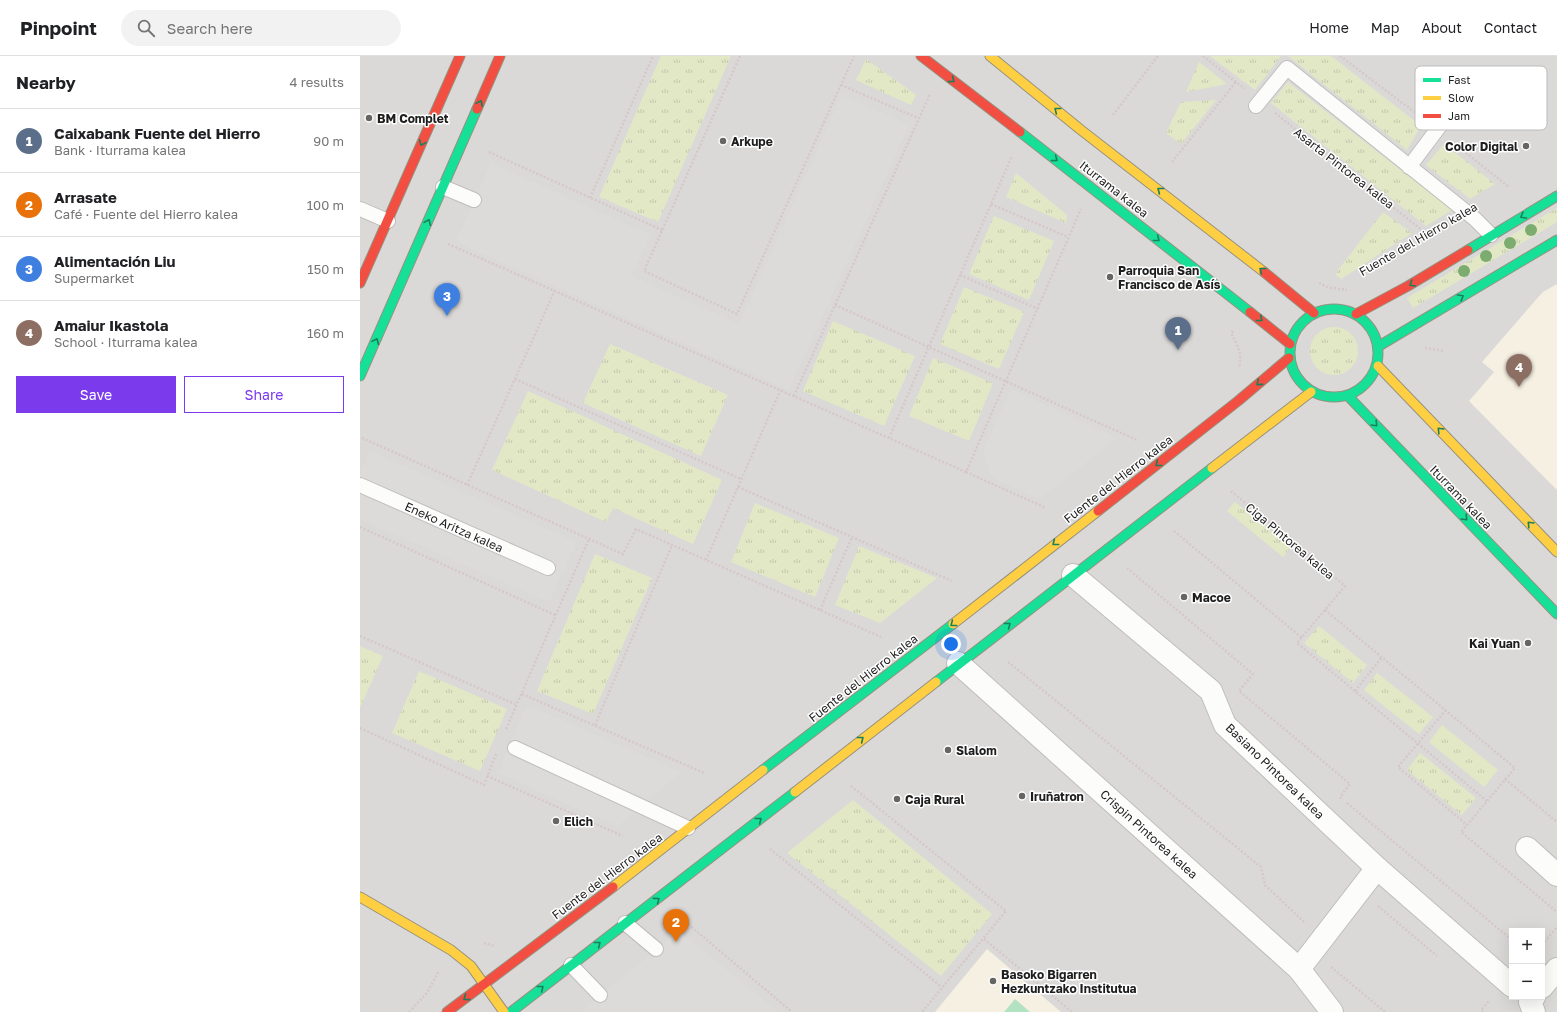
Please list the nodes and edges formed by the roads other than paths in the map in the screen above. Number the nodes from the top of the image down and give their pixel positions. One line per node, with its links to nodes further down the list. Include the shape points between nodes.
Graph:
1 (460, 56): 12 (main road, one-way to 12)
2 (500, 56): 8 (main road, one-way to 2)
3 (921, 56): 18 (main road, Iturrama kalea, one-way to 18, via 1091,186)
4 (990, 56): 16 (main road, one-way to 4)
5 (1258, 103): 7 (lane, via 1287,68)
6 (1437, 130): 7 (lane)
7 (1409, 167): 13 (lane, via 1475,219)
8 (443, 187): 10 (lane); 22 (main road, one-way to 8)
9 (1557, 196): 13 (main road, one-way to 13)
10 (474, 200)
11 (360, 209): 12 (lane)
12 (388, 221): 15 (main road)
13 (1491, 235): 17 (main road, one-way to 17, via 1408,286)
14 (1557, 240): 19 (main road, one-way to 14)
15 (360, 283)
16 (1314, 313): 17 (main road, via 1330,308); 18 (main road, via 1298,325)
17 (1356, 314): 19 (main road, via 1370,326)
18 (1290, 344): 20 (main road)
19 (1379, 346): 21 (main road)
20 (1289, 358): 23 (main road, via 1292,370); 32 (main road, Fuente del Hierro kalea, one-way to 32, via 1105,506)
21 (1378, 366): 24 (main road, via 1372,378); 26 (main road, one-way to 21)
22 (360, 376)
23 (1311, 392): 24 (main road, via 1331,398); 28 (main road)
24 (1348, 396): 29 (main road, Iturrama kalea, one-way to 29)
25 (360, 486): 27 (lane, Eneko Aritza kalea)
26 (1557, 552)
27 (548, 568)
28 (1073, 574): 30 (main road, one-way to 28); 34 (street, Basiano Pintorea kalea, via 1211,691 1225,725)
29 (1557, 614)
30 (958, 663): 37 (main road, one-way to 30, via 685,879); 40 (street, Crispin Pintorea kalea)
31 (515, 748): 32 (lane)
32 (688, 828): 43 (main road, Fuente del Hierro kalea, via 663,850)
33 (1527, 848): 35 (street)
34 (1377, 868): 40 (street); 42 (street, Basiano Pintorea kalea)
35 (1557, 875)
36 (360, 897): 43 (main road, via 451,950 470,966)
37 (625, 923): 38 (lane); 39 (main road, one-way to 37)
38 (656, 949)
39 (571, 965): 45 (lane); 48 (main road, one-way to 39)
40 (1299, 969): 49 (street, Crispin Pintorea kalea)
41 (1557, 970): 44 (street)
42 (1509, 983)
43 (485, 984): 46 (main road, Fuente del Hierro kalea, one-way to 46); 47 (main road)
44 (1545, 984)
45 (600, 995)
46 (447, 1012)
47 (504, 1012)
48 (511, 1012)
49 (1332, 1012)

